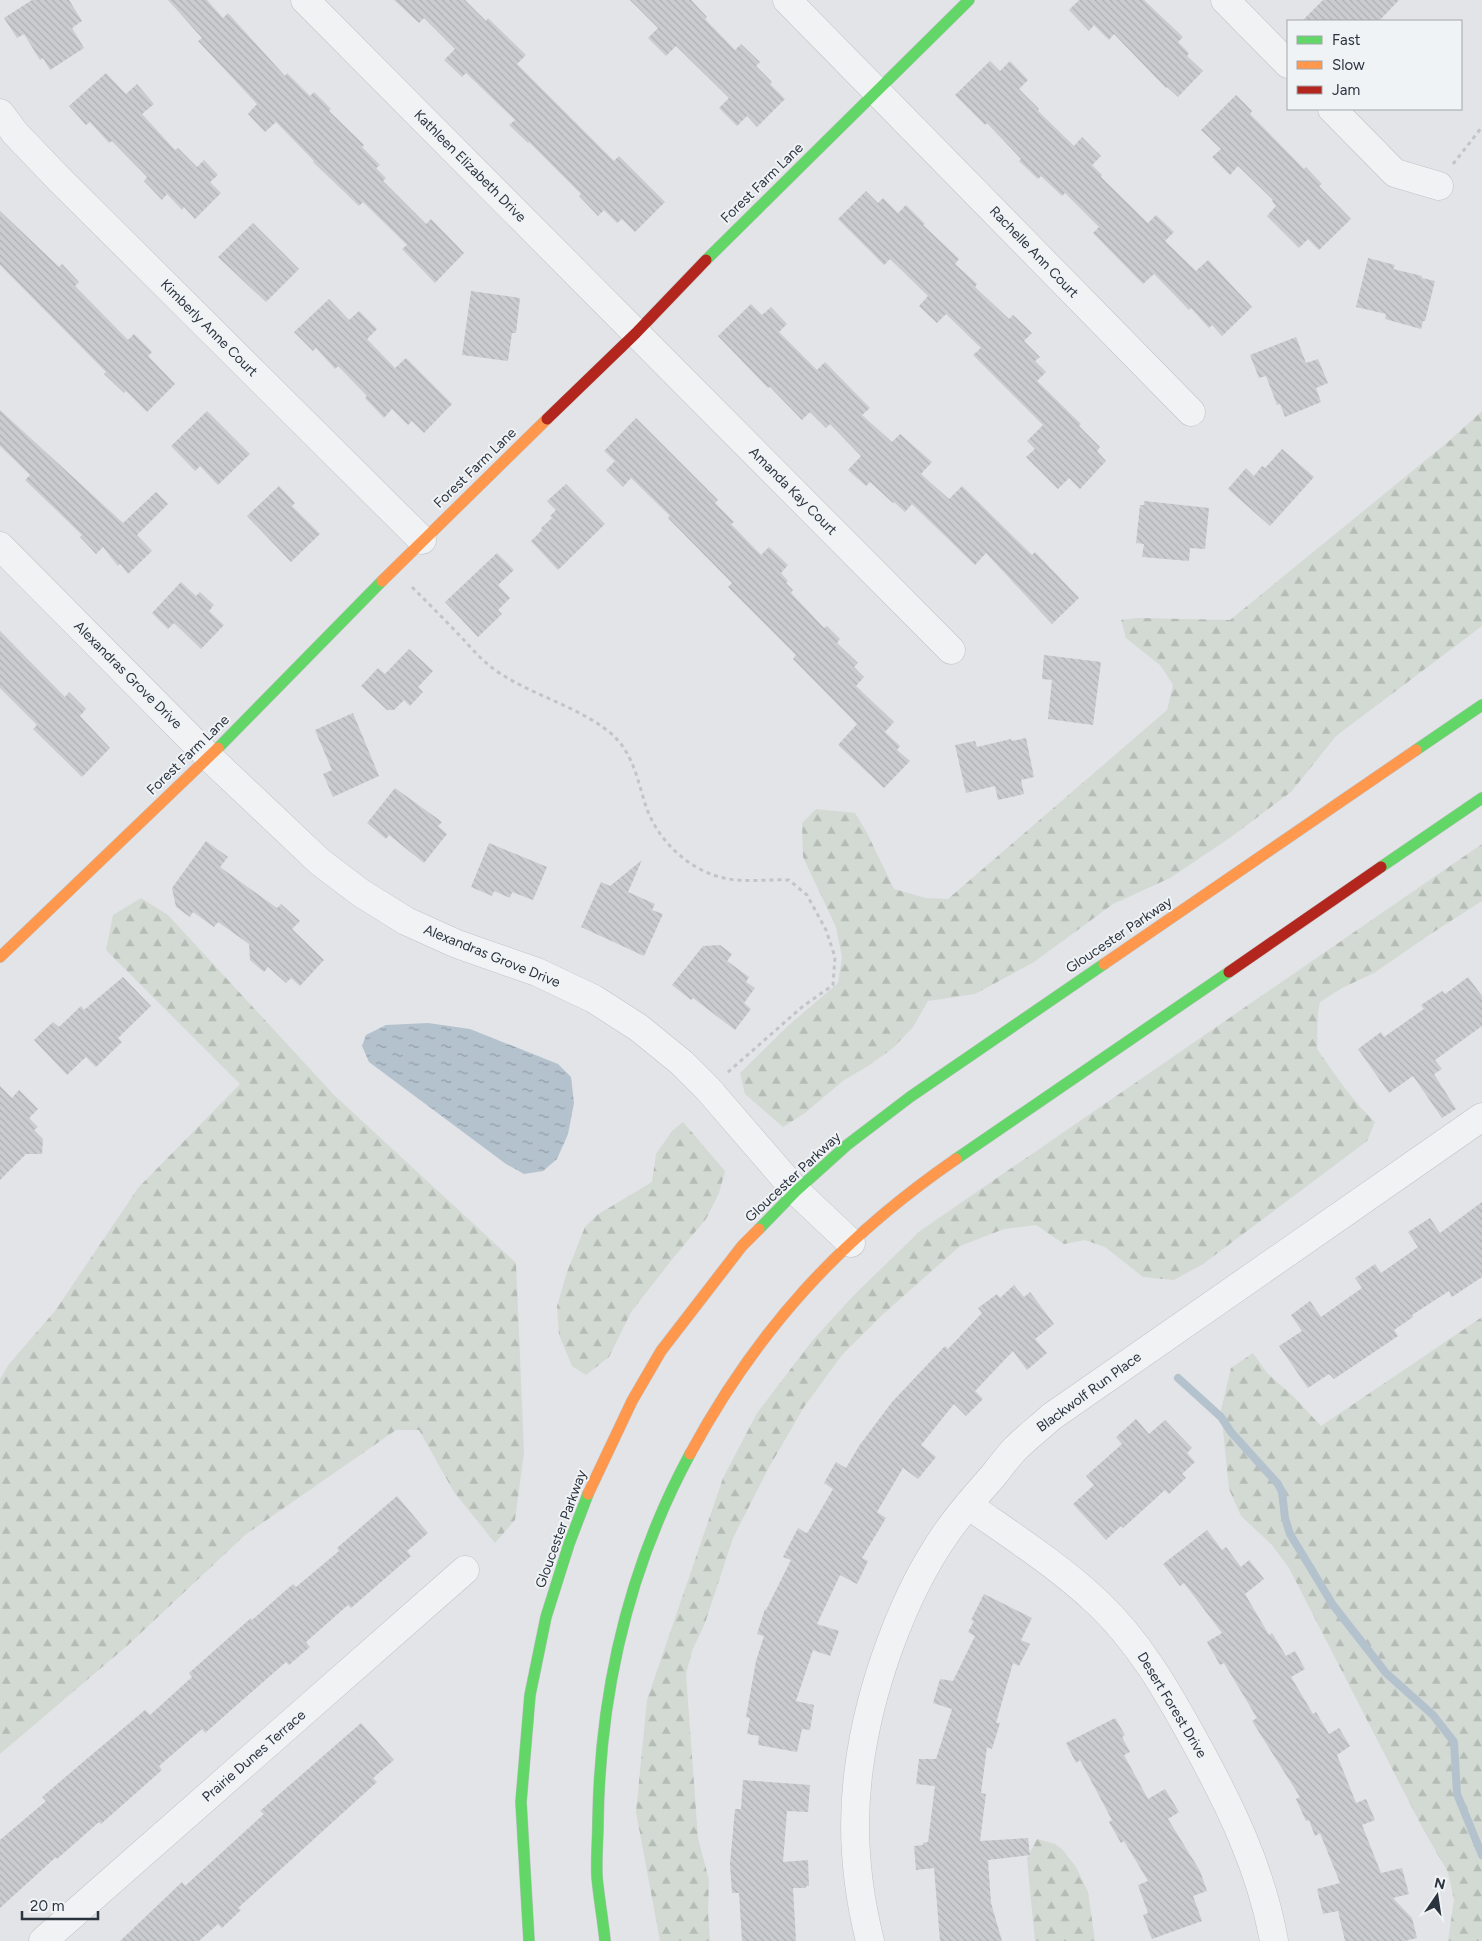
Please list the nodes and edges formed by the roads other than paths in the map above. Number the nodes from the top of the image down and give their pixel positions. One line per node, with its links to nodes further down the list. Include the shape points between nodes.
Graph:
1 (305, 0): 10 (street, Kathleen Elizabeth Drive)
2 (787, 0): 6 (street, Rachelle Ann Court)
3 (969, 0): 6 (main road, Forest Farm Lane)
4 (1225, 0): 5 (street)
5 (1287, 63)
6 (877, 92): 10 (main road, Forest Farm Lane, via 747,218); 11 (street, Rachelle Ann Court)
7 (1333, 110): 9 (street, via 1395,173)
8 (0, 113): 12 (street, Kimberly Anne Court, via 58,178)
9 (1438, 186)
10 (636, 333): 12 (main road, Forest Farm Lane); 14 (street, Amanda Kay Court)
11 (1191, 412)
12 (422, 540): 16 (main road, Forest Farm Lane)
13 (0, 546): 16 (street, Alexandras Grove Drive)
14 (951, 650)
15 (1482, 705): 20 (main road, Gloucester Parkway, via 910,1096)
16 (209, 757): 18 (main road, Forest Farm Lane); 20 (street, Alexandras Grove Drive, via 320,862 361,893 406,921 457,944 538,972 594,1000 639,1028 708,1089)
17 (1482, 798): 21 (main road, via 913,1189)
18 (0, 957)
19 (1482, 1117): 22 (street, Blackwolf Run Place, via 1051,1417 1015,1449)
20 (796, 1190): 21 (street, Alexandras Grove Drive); 25 (main road, Gloucester Parkway, via 742,1246 661,1351 632,1401 587,1496 569,1544 546,1617 530,1696 521,1802)
21 (851, 1243): 26 (main road, via 786,1310 716,1407 677,1478 638,1574 618,1641 607,1700 598,1782 597,1876)
22 (968, 1505): 27 (street, Blackwolf Run Place, via 946,1533 918,1580 897,1626 868,1719 859,1768 856,1820 861,1898); 28 (street, Desert Forest Drive, via 1098,1602 1153,1668 1214,1776 1256,1868)
23 (465, 1570): 24 (street, Prairie Dunes Terrace)
24 (43, 1941)
25 (529, 1941)
26 (606, 1941)
27 (870, 1941)
28 (1274, 1941)

